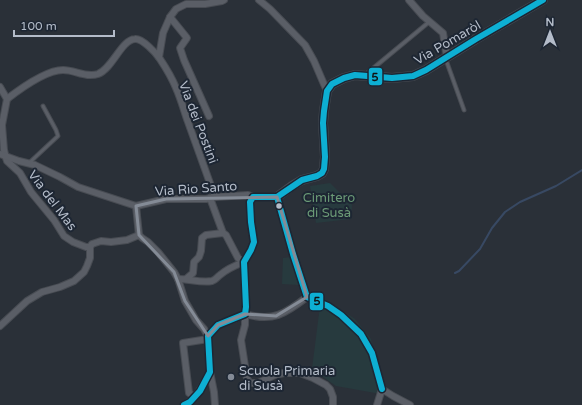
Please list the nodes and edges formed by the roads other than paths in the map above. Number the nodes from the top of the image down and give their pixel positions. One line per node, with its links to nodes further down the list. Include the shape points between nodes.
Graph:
1 (224, 0): 5 (street, via 186,4 176,9)
2 (259, 0): 11 (street, via 305,45)
3 (409, 0): 6 (street)
4 (543, 0): 8 (street, Via Pomaròl, via 524,14)
5 (170, 17): 7 (street, via 163,32); 15 (street, Via dei Postini, via 187,38 180,48)
6 (429, 22): 8 (street, via 443,33); 9 (lane)
7 (159, 57): 12 (street, Via dei Postini, via 142,41 131,40 108,67 98,74 85,75 62,70 51,72 23,86); 18 (street, Via dei Postini, via 176,88)
8 (446, 57): 9 (street, Via Pomaròl, via 413,76); 14 (lane)
9 (363, 76): 11 (street, Via Pomaròl, via 344,78 332,84)
10 (0, 87): 12 (street)
11 (327, 91): 20 (street, via 324,169 317,176 302,180)
12 (7, 99): 16 (street, via 2,125)
13 (43, 106): 17 (lane, via 58,136)
14 (464, 110)
15 (209, 116)
16 (3, 155): 17 (street); 24 (street, Via del Mas, via 20,174 64,236 73,242)
17 (29, 163): 21 (street, via 78,187)
18 (212, 197): 19 (street, Via Rio Santo); 21 (street, Via Rio Santo, via 166,199); 22 (street, Via dei Postini)
19 (253, 197): 20 (street, Via Rio Santo); 25 (street, via 250,202 254,242)
20 (277, 197): 28 (street)
21 (136, 206): 23 (street)
22 (224, 232): 25 (street, Via dei Postini, via 238,258); 27 (street, via 202,238 199,257 194,262 192,273)
23 (140, 234): 24 (street, via 127,240 100,241); 26 (street, via 168,263)
24 (90, 247): 30 (street, via 87,266 78,278 42,292 27,301)
25 (244, 262): 27 (street, via 230,268 214,280); 29 (street)
26 (178, 279): 27 (street); 31 (street, via 185,302)
27 (186, 279)
28 (307, 297): 29 (street, via 276,316); 33 (street, via 328,306 361,334 372,353)
29 (245, 314): 31 (street, via 218,325); 37 (street, via 241,340 247,380 250,383 258,383 275,375 300,373 326,385 333,397)
30 (0, 326)
31 (208, 338): 32 (street); 34 (street, via 183,343 189,392)
32 (210, 372): 34 (street); 36 (street)
33 (382, 389): 38 (street); 39 (street)
34 (195, 397): 35 (street)
35 (184, 405)
36 (215, 405)
37 (333, 405)
38 (377, 405)
39 (410, 405)

